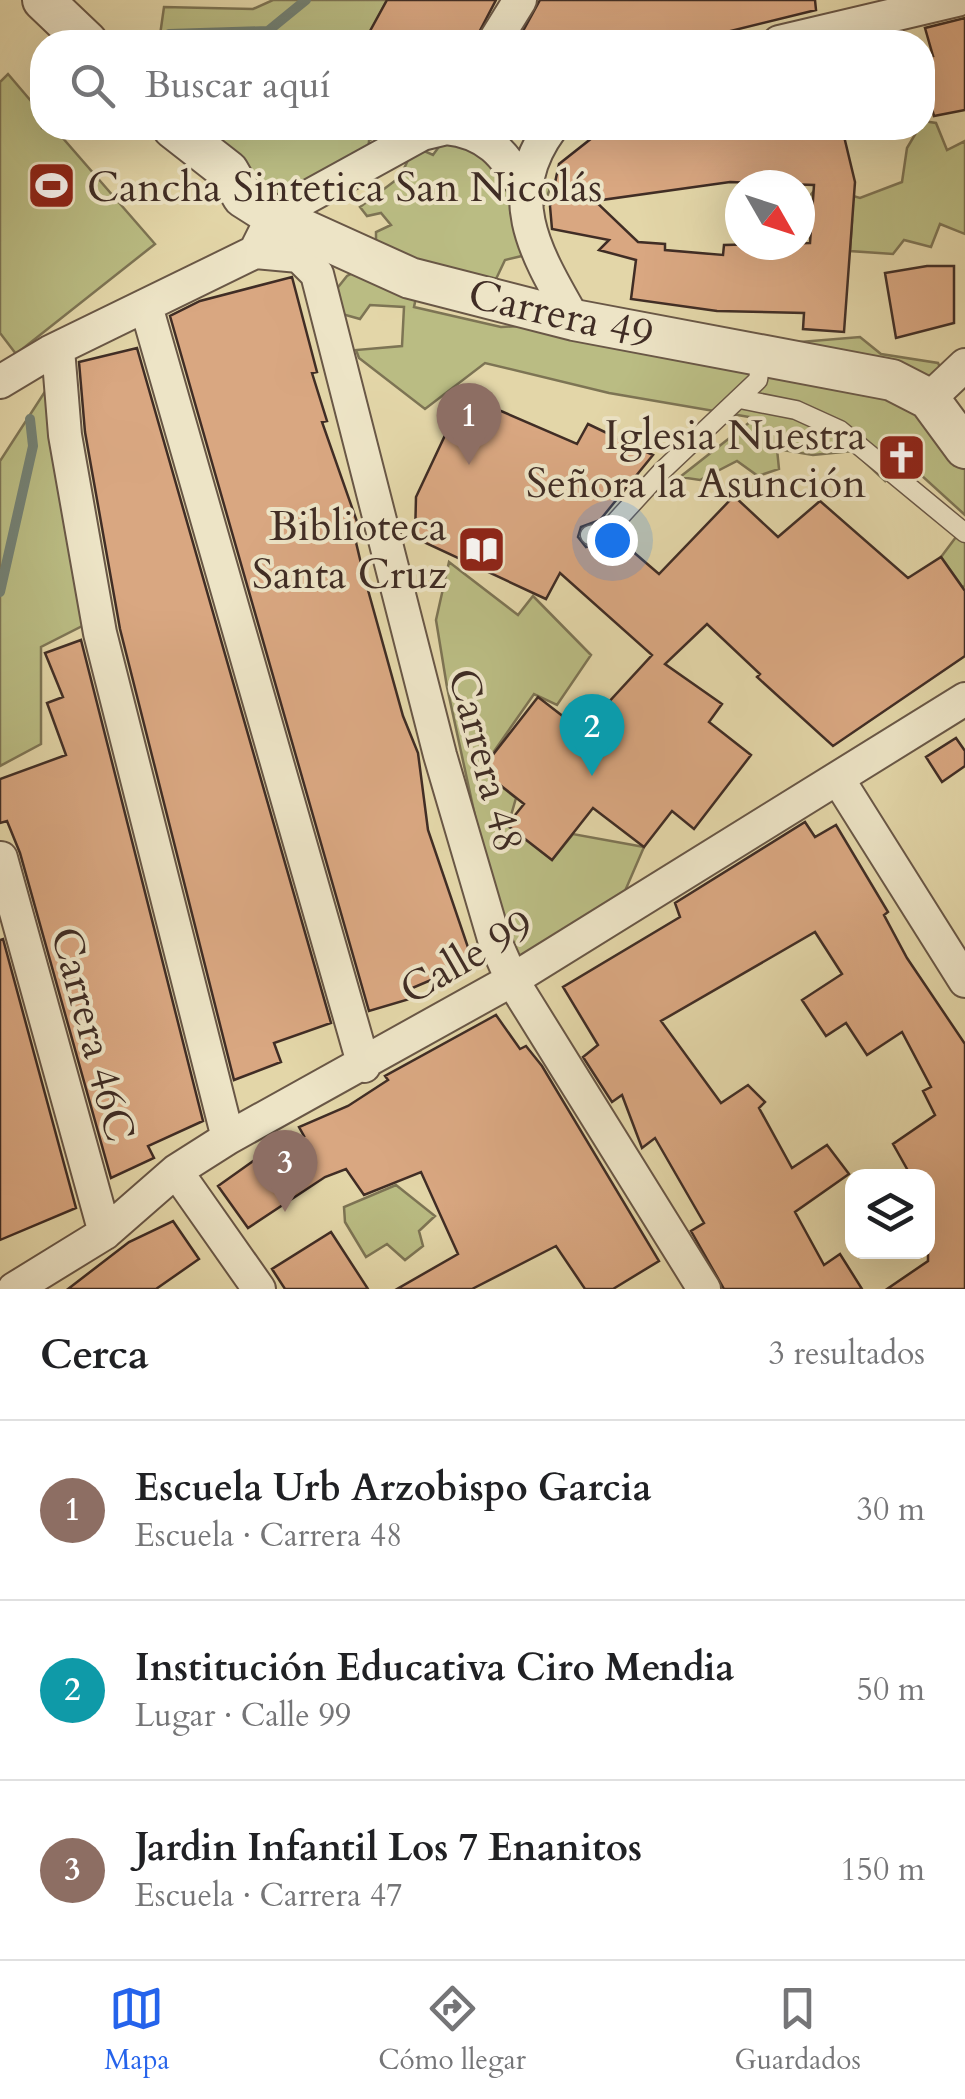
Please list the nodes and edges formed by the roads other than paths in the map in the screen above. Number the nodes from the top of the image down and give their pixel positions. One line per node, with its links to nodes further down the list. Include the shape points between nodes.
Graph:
1 (43, 0): 4 (street)
2 (520, 0): 5 (street)
3 (957, 0): 6 (street)
4 (74, 30)
5 (501, 30)
6 (831, 30)
7 (188, 140): 12 (street, Carrera 49, via 228,171 243,196)
8 (415, 140): 12 (street)
9 (487, 140): 11 (street)
10 (543, 140): 11 (street)
11 (524, 189): 15 (street, via 533,247)
12 (273, 216): 13 (street); 15 (street, Carrera 49, via 410,278)
13 (256, 252): 14 (street); 28 (street, Carrera 48, via 298,256 317,274 440,755)
14 (146, 306): 16 (street); 30 (street)
15 (574, 320): 17 (street, Carrera 49)
16 (58, 349): 19 (street); 31 (street, via 65,435 100,633)
17 (762, 353): 20 (street, Carrera 49, via 892,380); 21 (lane, via 758,380)
18 (965, 365): 20 (street)
19 (0, 382)
20 (928, 399): 22 (street, Carrera 49)
21 (740, 400): 23 (lane, via 796,410 840,430); 24 (lane, via 607,531)
22 (965, 448)
23 (965, 534)
24 (590, 535)
25 (965, 699): 26 (street, Calle 99)
26 (838, 779): 28 (street, Calle 99); 29 (street)
27 (1, 858): 33 (street, Carrera 46C)
28 (512, 980): 30 (street, Calle 99); 36 (street, Carrera 48)
29 (965, 981)
30 (364, 1066): 31 (street, Calle 99)
31 (228, 1138): 32 (street, Calle 99)
32 (176, 1172): 33 (street, Calle 99); 35 (street)
33 (104, 1233): 34 (street, Calle 99)
34 (14, 1289)
35 (258, 1289)
36 (704, 1289)

